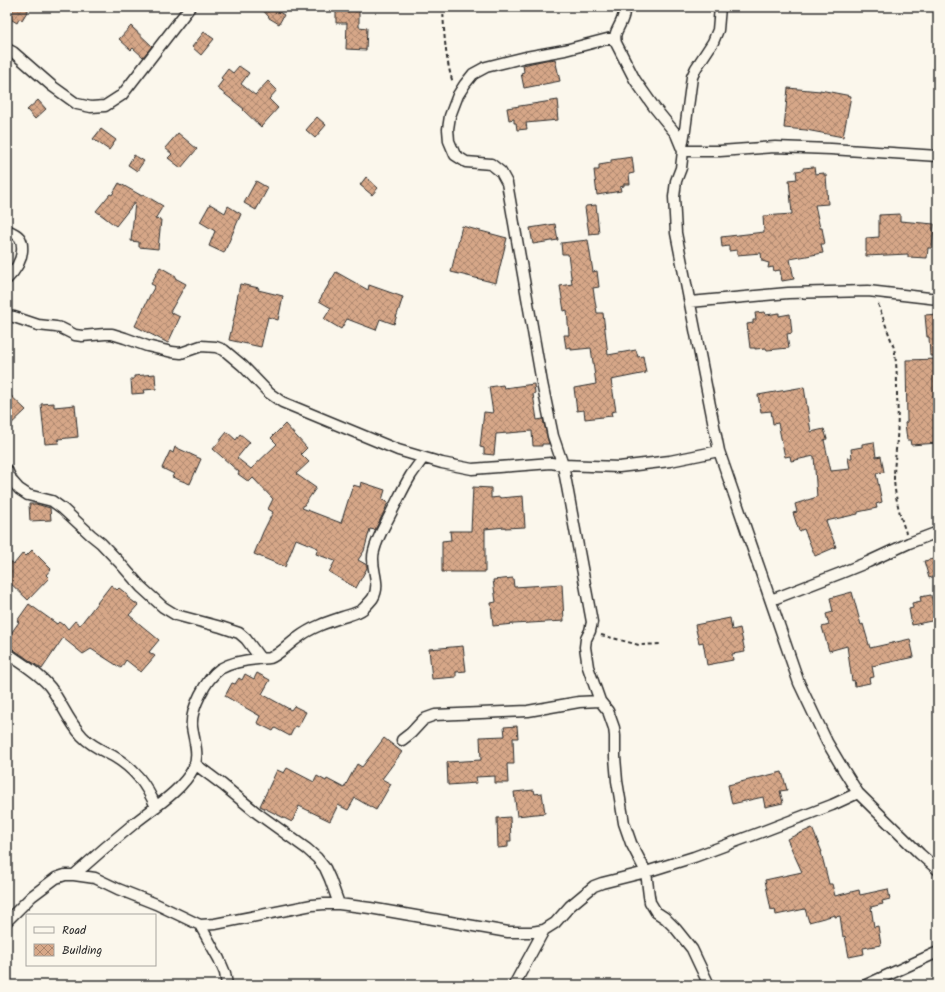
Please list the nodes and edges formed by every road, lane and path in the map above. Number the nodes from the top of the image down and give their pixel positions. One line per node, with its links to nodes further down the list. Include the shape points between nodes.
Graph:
1 (190, 7): 6 (street, via 122,94 105,106 77,104)
2 (443, 7): 7 (path, via 447,60)
3 (625, 7): 5 (street, via 624,17)
4 (720, 7): 8 (street, via 718,30 692,77)
5 (615, 37): 7 (street, via 486,67 473,74); 8 (street, via 635,80 676,134)
6 (7, 49)
7 (458, 95): 18 (street, via 448,129 449,141 455,155 466,162 491,164 507,183 552,436)
8 (683, 149): 9 (street, via 720,151 783,147); 14 (street, via 674,197 676,233)
9 (938, 156)
10 (7, 230): 11 (street, via 15,233 23,246 21,262)
11 (7, 279)
12 (873, 291): 13 (street); 14 (street, via 788,293); 21 (path, via 895,355 898,412 894,479 898,505)
13 (938, 299)
14 (690, 302): 16 (street)
15 (7, 316): 17 (street, via 38,325 61,328 75,335 116,335 172,352 181,353 201,346 220,348 282,402)
16 (719, 451): 18 (street, via 619,467); 22 (street)
17 (423, 458): 18 (street, via 472,469); 26 (street, via 403,489 372,555 377,589 373,598 362,610 320,625 300,636 274,656)
18 (563, 465): 23 (street, via 592,622)
19 (7, 470): 26 (street, via 19,489 63,509 101,543 163,607 176,615 239,633)
20 (938, 532): 21 (street)
21 (909, 543): 22 (street, via 861,565)
22 (771, 600): 30 (street, via 799,683 827,742)
23 (586, 639): 24 (path, via 605,635 639,645); 27 (street, via 588,667)
24 (662, 644)
25 (7, 653): 31 (street, via 44,679 83,737 136,774 146,786)
26 (260, 658): 29 (street, via 232,663 221,669 207,683 192,719)
27 (600, 701): 28 (street, via 528,711 435,714 424,719); 33 (street, via 608,711 614,728 617,782 624,823)
28 (402, 740)
29 (195, 764): 31 (street, via 186,780); 35 (street, via 317,858 325,868)
30 (858, 793): 32 (street); 33 (street, via 764,831)
31 (156, 807): 34 (street)
32 (938, 870)
33 (646, 872): 38 (street, via 594,886 570,906 555,923); 42 (street, via 650,902 654,910 676,929 692,949)
34 (74, 875): 36 (street, via 56,878 32,896); 37 (street, via 95,878)
35 (339, 904): 37 (street, via 312,905); 38 (street, via 508,932)
36 (7, 921)
37 (200, 925): 40 (street, via 219,959)
38 (544, 930): 41 (street)
39 (938, 952): 43 (street)
40 (227, 985)
41 (514, 985)
42 (709, 985)
43 (866, 985)

